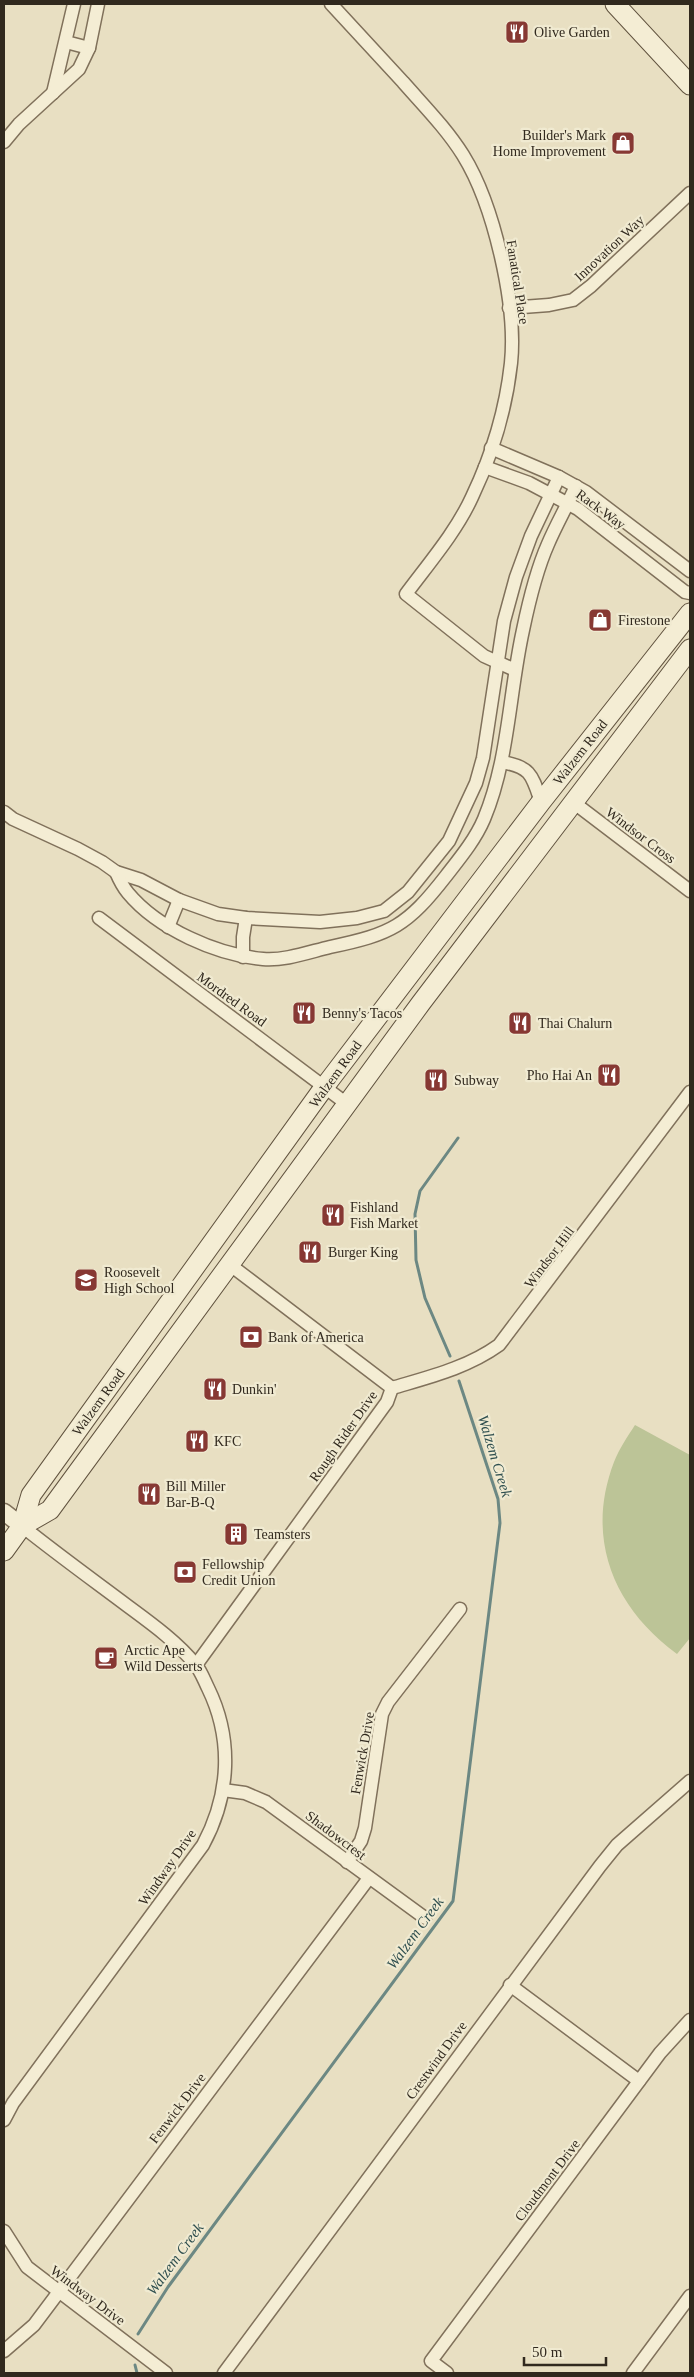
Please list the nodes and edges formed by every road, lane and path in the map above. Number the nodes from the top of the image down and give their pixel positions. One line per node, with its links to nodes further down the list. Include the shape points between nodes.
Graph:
1 (74, 4): 5 (street)
2 (98, 4): 6 (street)
3 (331, 4): 11 (street, Fanatical Place, via 440,123 463,156 484,198 495,233)
4 (615, 4): 7 (main road)
5 (66, 42): 6 (street); 8 (street)
6 (89, 48): 8 (street, via 79,69)
7 (690, 85)
8 (53, 93): 9 (street)
9 (4, 142)
10 (690, 193): 11 (street, Innovation Way, via 573,300 549,306)
11 (509, 308): 12 (street, Fanatical Place, via 511,361 504,408)
12 (491, 448): 13 (street, Fanatical Place); 14 (street, Rack Way)
13 (485, 468): 16 (street, Rack Way); 22 (street, Fanatical Place, via 472,499 406,594)
14 (558, 477): 15 (street, Rack Way); 16 (street)
15 (576, 486): 17 (street); 18 (street, Rack Way)
16 (551, 493): 17 (street, Rack Way); 22 (street, via 516,577)
17 (568, 503): 19 (street, Rack Way); 23 (street, via 547,546 534,586)
18 (690, 571)
19 (690, 593)
20 (690, 613): 24 (main road, Walzem Road)
21 (690, 649): 27 (main road, Walzem Road)
22 (496, 663): 23 (street); 33 (street, via 483,758 476,783 449,841 408,892 384,911 357,918 320,922)
23 (515, 670): 25 (street)
24 (609, 715): 26 (main road, Walzem Road); 27 (main road, via 567,787 566,795)
25 (502, 762): 26 (street, via 518,764 527,770); 35 (street, via 483,821 465,853 425,903 405,921 380,935 359,941 271,960)
26 (541, 802): 36 (main road, Walzem Road)
27 (573, 802): 30 (street, Windsor Cross); 38 (main road, Walzem Road)
28 (4, 812): 29 (street)
29 (116, 872): 31 (street, via 141,880); 34 (street, via 127,893)
30 (690, 892)
31 (179, 900): 33 (street, via 218,914); 34 (street)
32 (99, 918): 36 (street, Mordred Road)
33 (246, 918): 35 (street)
34 (168, 927): 35 (street)
35 (243, 958)
36 (325, 1086): 38 (street, Mordred Road); 39 (main road, Walzem Road)
37 (690, 1092): 41 (street, Windsor Hill, via 499,1345 467,1364)
38 (347, 1104): 40 (main road, Walzem Road)
39 (263, 1174): 40 (main road, via 227,1245); 43 (main road, Walzem Road, via 31,1495)
40 (229, 1264): 41 (street, Rough Rider Drive); 43 (main road, Walzem Road, via 50,1510)
41 (392, 1388): 46 (street, Rough Rider Drive, via 387,1402)
42 (4, 1512): 43 (street)
43 (22, 1526): 44 (main road, Walzem Road); 46 (street, Windway Drive, via 166,1635)
44 (4, 1551)
45 (460, 1610): 49 (street, Fenwick Drive, via 382,1714 365,1828 361,1841)
46 (196, 1665): 48 (street, Windway Drive, via 213,1698 223,1730 226,1764)
47 (690, 1781): 52 (street, Crestwind Drive, via 617,1845)
48 (223, 1790): 49 (street, Shadowcrest, via 245,1793 266,1802); 55 (street, Windway Drive, via 214,1822 198,1852)
49 (346, 1862): 50 (street, Shadowcrest)
50 (369, 1878): 51 (street, Shadowcrest); 58 (street, Fenwick Drive)
51 (425, 1918)
52 (510, 1985): 54 (street); 62 (street, Crestwind Drive)
53 (690, 2020): 54 (street, Cloudmont Drive)
54 (639, 2081): 63 (street, Cloudmont Drive, via 431,2361)
55 (8, 2100): 56 (street, Windway Drive)
56 (4, 2120)
57 (4, 2231): 58 (street, Windway Drive, via 26,2267)
58 (58, 2292): 60 (street, Fenwick Drive, via 34,2325); 61 (street, Windway Drive)
59 (690, 2296): 64 (street)
60 (4, 2351)
61 (166, 2373)
62 (224, 2373)
63 (447, 2373)
64 (633, 2373)

